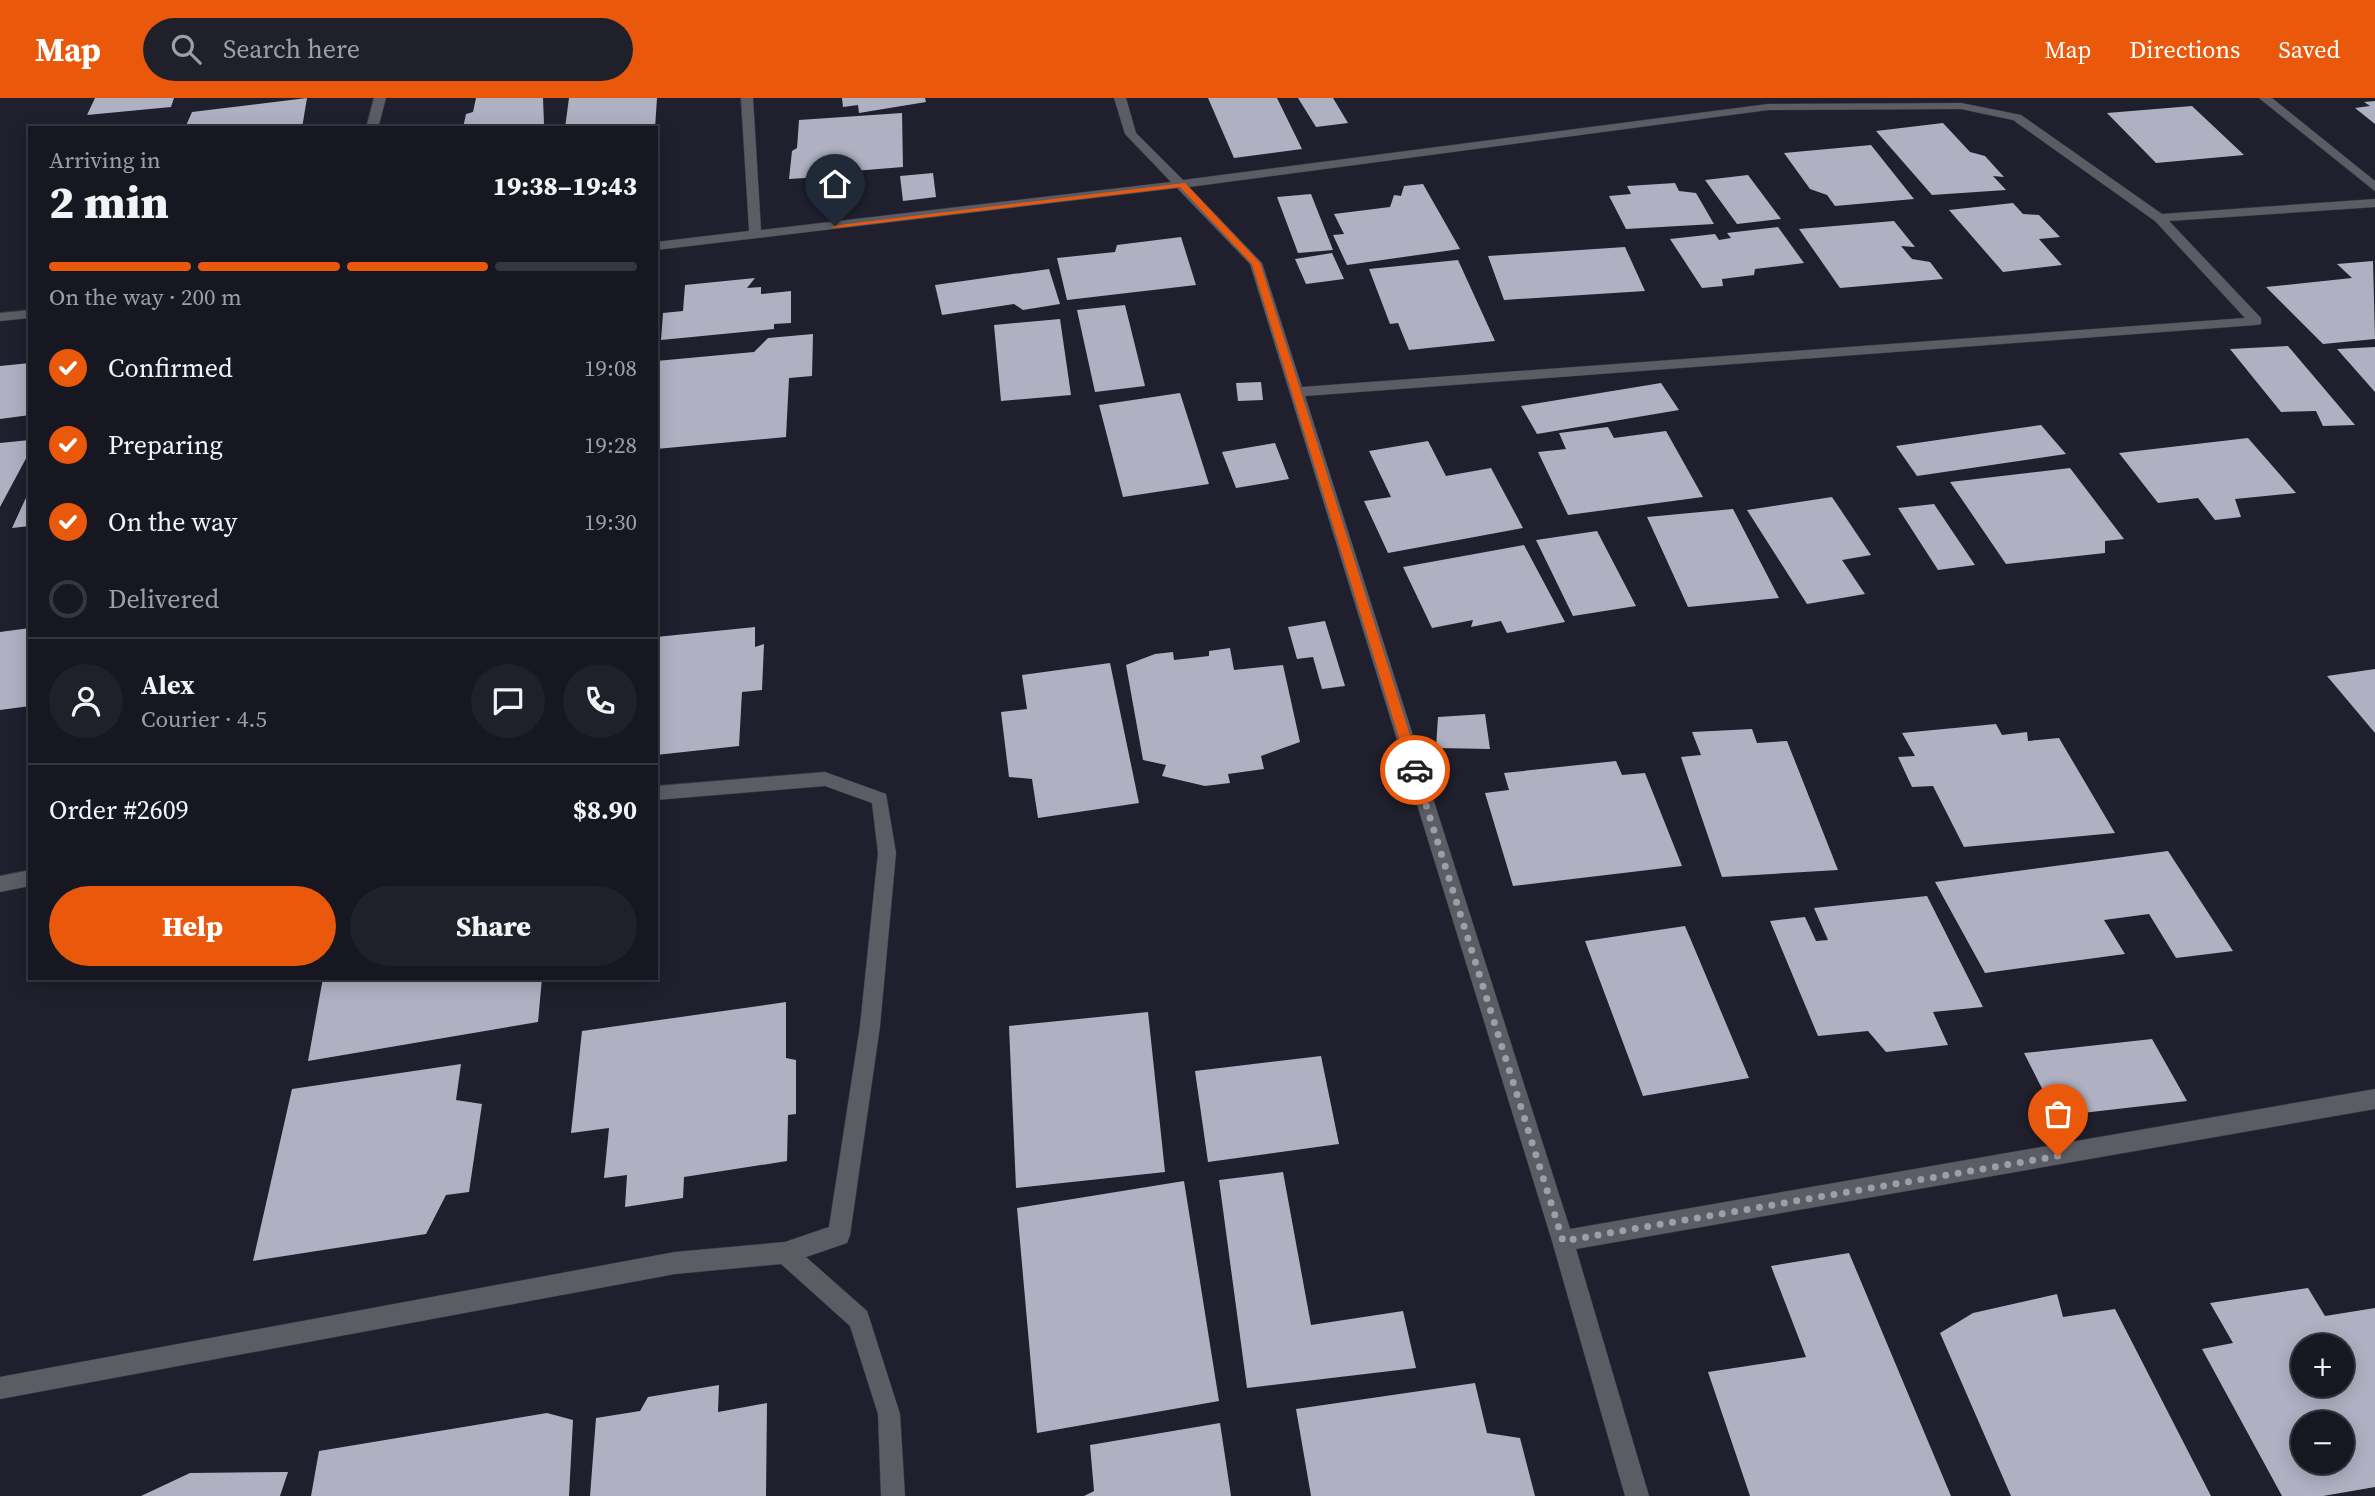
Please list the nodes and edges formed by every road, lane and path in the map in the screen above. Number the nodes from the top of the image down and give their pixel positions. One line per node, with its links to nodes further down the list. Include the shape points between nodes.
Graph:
1 (380, 98): 6 (street)
2 (747, 98): 11 (street)
3 (1120, 98): 7 (street, via 1131,134)
4 (2265, 98): 8 (street)
5 (1764, 103): 7 (street); 10 (street, via 1961,106 2017,117)
6 (373, 126)
7 (1182, 184): 11 (street); 15 (street, via 1256,263)
8 (2375, 187)
9 (2375, 203): 10 (street)
10 (2159, 218): 15 (street, via 2256,321)
11 (755, 236): 12 (street)
12 (658, 246)
13 (28, 314): 14 (street)
14 (0, 317)
15 (1296, 392): 20 (street)
16 (658, 793): 21 (street, via 825,779 880,799 887,853 870,1026 839,1235)
17 (28, 878): 18 (street)
18 (0, 884)
19 (2375, 1099): 20 (street)
20 (1563, 1241): 24 (street)
21 (785, 1253): 22 (street, via 675,1263); 23 (street, via 859,1319 889,1414)
22 (0, 1388)
23 (893, 1496)
24 (1637, 1496)

